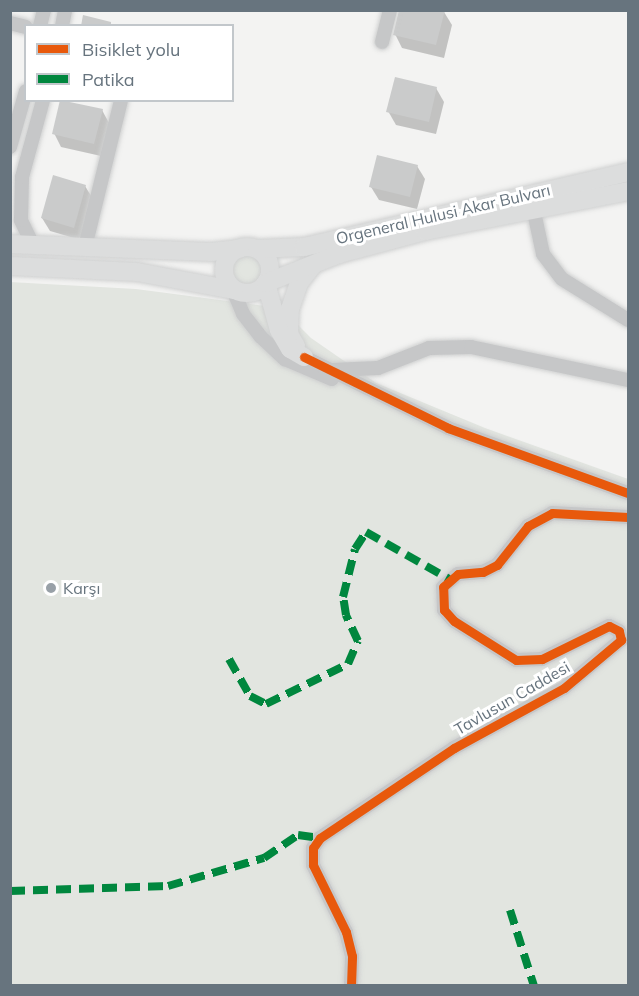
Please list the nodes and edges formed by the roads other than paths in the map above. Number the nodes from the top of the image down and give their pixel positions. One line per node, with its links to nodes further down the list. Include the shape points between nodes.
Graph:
1 (390, 10): 2 (street)
2 (382, 42)
3 (24, 98): 6 (street)
4 (42, 102): 11 (street, via 22,177 21,220)
5 (121, 102): 12 (street)
6 (10, 147)
7 (628, 172): 13 (main road, Orgeneral Hulusi Akar Bulvarı, via 304,247)
8 (628, 191): 9 (main road, Orgeneral Hulusi Akar Bulvarı)
9 (534, 212): 14 (main road, Orgeneral Hulusi Akar Bulvarı, via 492,215); 18 (street, via 543,254 562,279)
10 (10, 244): 11 (main road, Orgeneral Hulusi Akar Bulvarı)
11 (33, 245): 12 (main road, Orgeneral Hulusi Akar Bulvarı)
12 (85, 248): 13 (main road, Orgeneral Hulusi Akar Bulvarı, via 211,252)
13 (248, 249): 16 (main road, via 268,260); 17 (main road, via 225,264 226,278)
14 (315, 262): 16 (main road, Orgeneral Hulusi Akar Bulvarı); 19 (main road, via 299,283 290,309 290,334)
15 (10, 266): 17 (main road, via 138,272)
16 (266, 283): 17 (main road, via 254,292); 19 (main road, via 279,330 290,349)
17 (233, 290): 22 (street, via 243,314 285,359 313,373)
18 (628, 320)
19 (304, 357): 20 (street)
20 (328, 370): 21 (street, via 378,368 429,348 471,347); 22 (street)
21 (628, 381)
22 (355, 384): 23 (street, via 473,438)
23 (628, 493)
24 (628, 517): 25 (street, Tavlusun Caddesi, via 561,511 544,516 528,526 497,565 483,572 458,574 443,586 444,610 454,621 516,660 542,659 609,626 619,630 621,640 564,688 454,748 320,838 314,848 313,865 346,932 352,956)
25 (351, 986)

